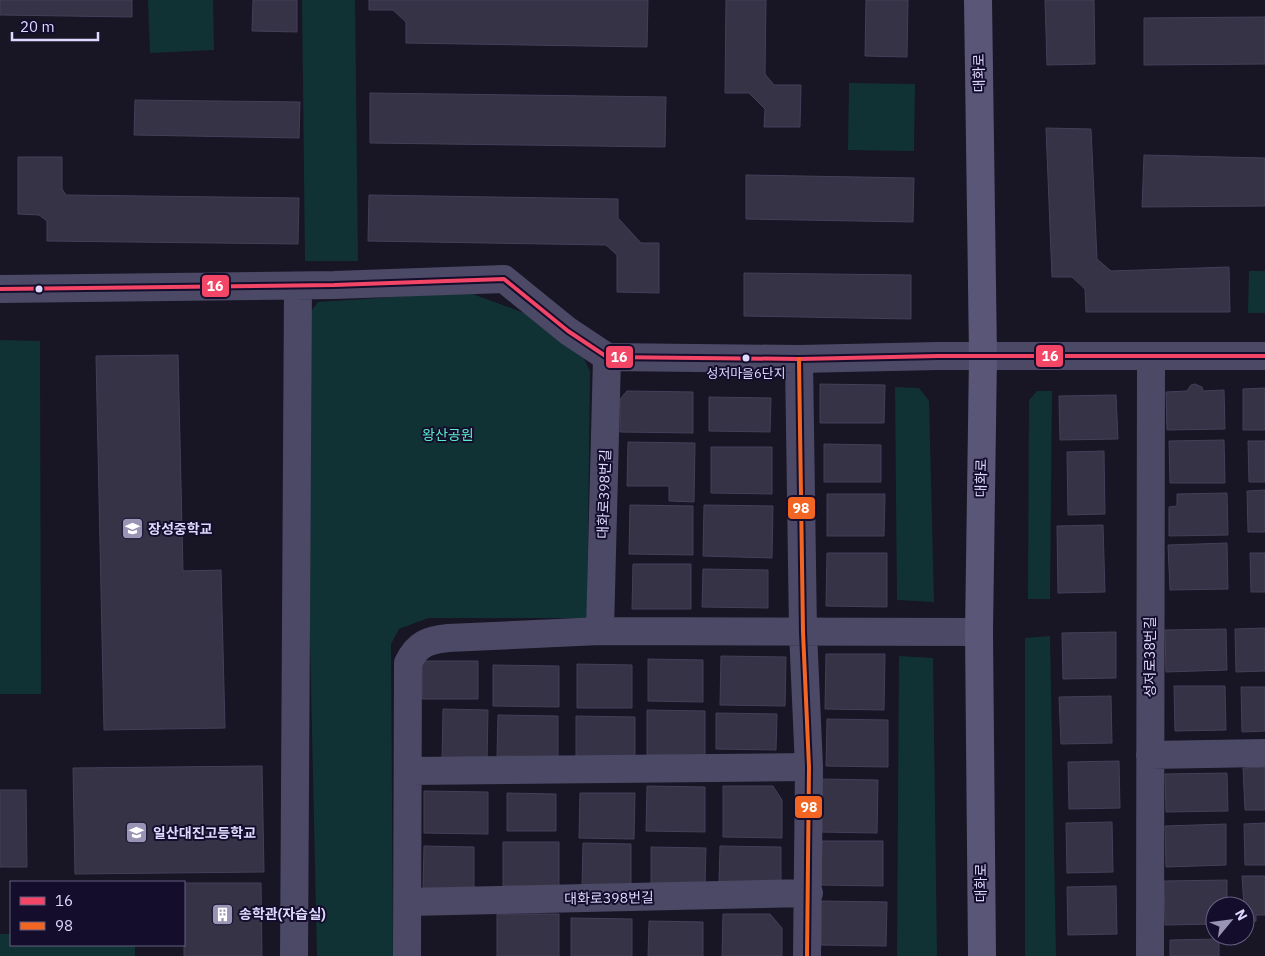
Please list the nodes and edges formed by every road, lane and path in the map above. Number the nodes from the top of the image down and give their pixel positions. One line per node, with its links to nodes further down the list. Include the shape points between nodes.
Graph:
1 (978, 0): 4 (street, 대화로)
2 (298, 286): 3 (street); 6 (street, via 504,279 568,331); 18 (street)
3 (0, 289)
4 (983, 356): 7 (street); 8 (street); 11 (street, 대화로)
5 (1265, 356): 7 (street)
6 (608, 357): 8 (street); 9 (street, 대화로398번길)
7 (1151, 358): 13 (street, 성저로38번길)
8 (798, 359): 10 (street)
9 (600, 631): 10 (street); 15 (street, via 448,638 422,644 408,663)
10 (803, 632): 11 (street); 14 (street)
11 (980, 632): 21 (street, 대화로)
12 (1265, 753): 13 (street)
13 (1150, 755): 22 (street, 성저로38번길)
14 (809, 767): 15 (street); 16 (street)
15 (409, 772): 17 (street)
16 (809, 893): 17 (street, 대화로398번길); 20 (street)
17 (409, 902): 19 (street)
18 (294, 956)
19 (407, 956)
20 (807, 956)
21 (982, 956)
22 (1150, 956)

